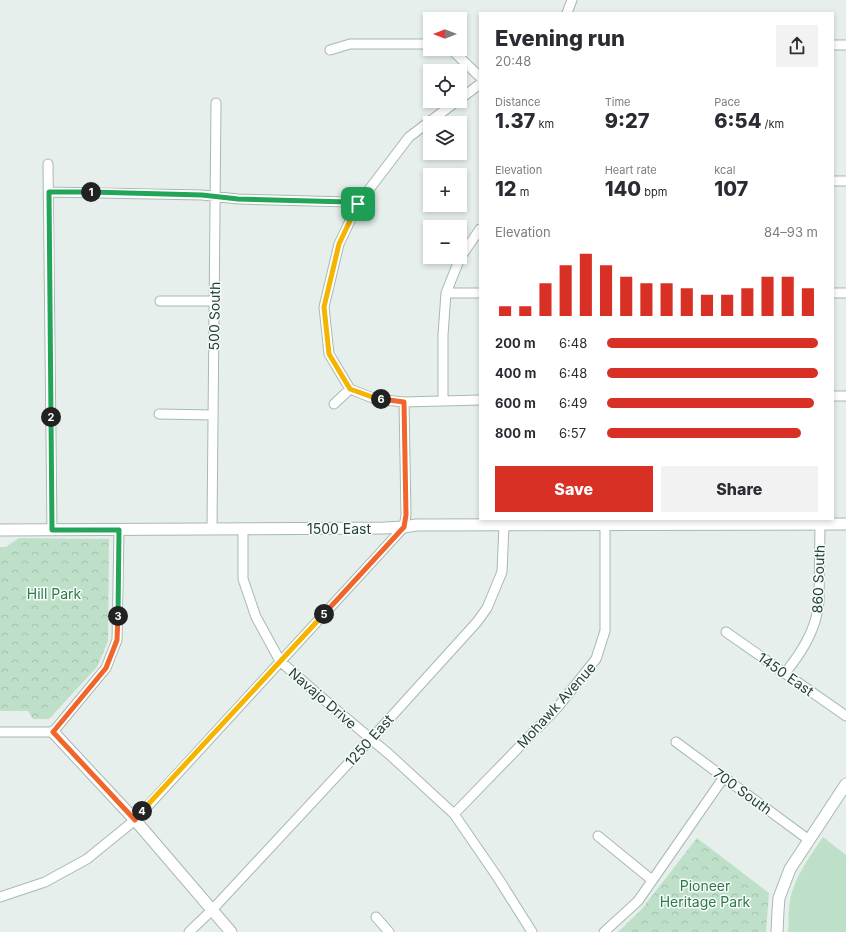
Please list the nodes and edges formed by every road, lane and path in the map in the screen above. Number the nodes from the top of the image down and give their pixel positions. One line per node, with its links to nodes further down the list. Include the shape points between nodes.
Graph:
1 (572, 0): 2 (street)
2 (567, 12)
3 (423, 44): 6 (street, via 350,44)
4 (834, 45): 5 (street)
5 (846, 45)
6 (330, 50)
7 (458, 56): 8 (street)
8 (479, 76)
9 (479, 85): 10 (street)
10 (467, 94)
11 (216, 103): 17 (street, 500 South)
12 (447, 108): 18 (street, via 408,137)
13 (48, 164): 16 (street)
14 (834, 181): 15 (street)
15 (846, 181)
16 (49, 192): 17 (street); 44 (street)
17 (215, 196): 18 (street); 25 (street, 500 South)
18 (358, 204): 26 (street, via 339,244 324,307 329,354)
19 (479, 230): 20 (street, via 460,258)
20 (446, 293): 21 (street); 29 (street)
21 (479, 293)
22 (834, 293): 23 (street)
23 (846, 293)
24 (160, 301): 25 (street)
25 (214, 301): 34 (street, 500 South)
26 (350, 389): 31 (street, via 375,398); 32 (street)
27 (834, 396): 28 (street)
28 (846, 396)
29 (443, 400): 30 (street); 31 (street)
30 (479, 400)
31 (404, 402): 40 (street)
32 (334, 404)
33 (159, 414): 34 (street)
34 (213, 415): 41 (street, 500 South)
35 (700, 522): 36 (street, 1500 East); 39 (street, 1500 East)
36 (820, 524): 37 (street, 1500 East); 48 (street, 860 South, via 818,615 809,637)
37 (846, 524)
38 (504, 525): 39 (street, 1500 East); 40 (street, 1500 East); 52 (street, 1250 East, via 502,572 487,608)
39 (605, 525): 56 (street, Mohawk Avenue, via 605,631 596,659 557,708)
40 (404, 527): 42 (street, 1500 East); 47 (street)
41 (212, 528): 42 (street, 1500 East); 45 (street, 1500 East)
42 (243, 529): 47 (street, Navajo Drive, via 243,579 256,617)
43 (0, 530): 44 (street, 1500 East)
44 (52, 530): 45 (street, 1500 East)
45 (119, 530): 51 (street, via 117,640 106,668)
46 (726, 632): 48 (street, 1450 East)
47 (280, 661): 52 (street, Navajo Drive); 57 (street)
48 (785, 673): 49 (street, 1450 East)
49 (846, 716)
50 (0, 732): 51 (street)
51 (53, 732): 57 (street)
52 (371, 739): 56 (street, Navajo Drive); 62 (street, 1250 East)
53 (676, 742): 54 (street, 700 South)
54 (724, 776): 59 (street, 700 South); 60 (street)
55 (846, 784): 59 (street)
56 (454, 814): 67 (street, Navajo Drive)
57 (135, 820): 61 (street, via 87,859 45,882); 62 (street)
58 (598, 836): 60 (street)
59 (810, 840): 69 (street, via 793,862 781,890)
60 (652, 880): 68 (street, via 638,901)
61 (0, 897)
62 (212, 910): 64 (street, 1250 East); 65 (street)
63 (376, 917): 66 (street)
64 (189, 932)
65 (231, 932)
66 (390, 932)
67 (532, 932)
68 (604, 932)
69 (777, 932)

